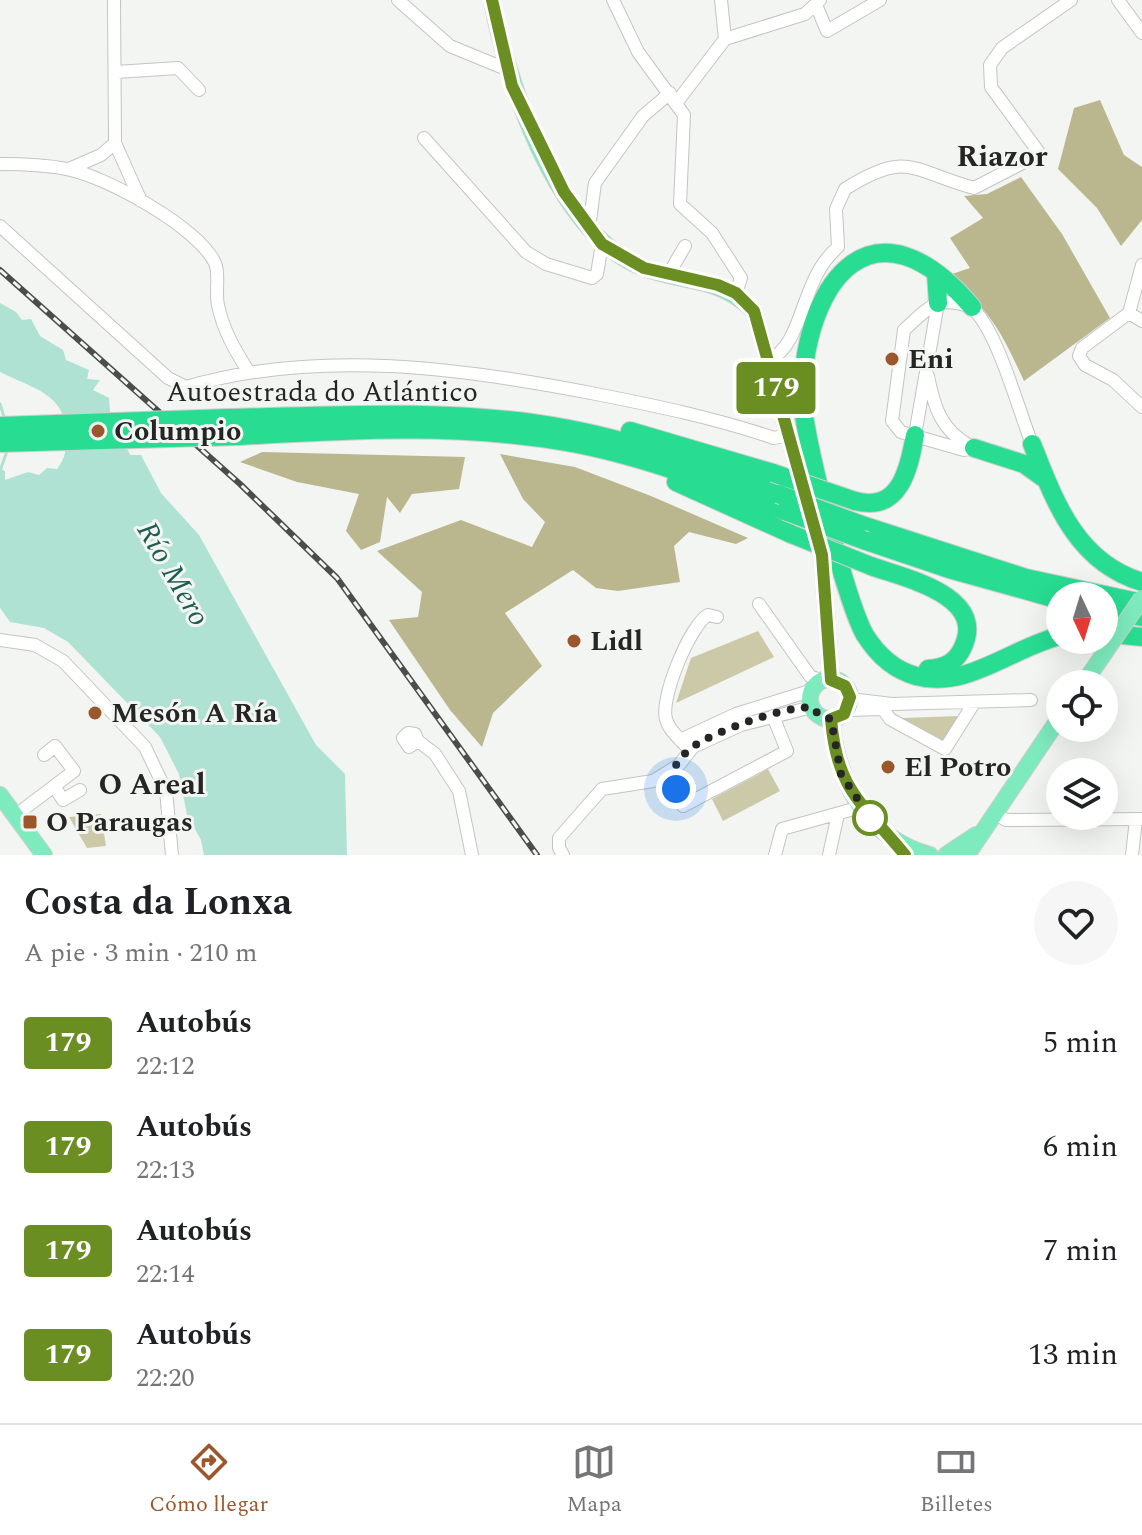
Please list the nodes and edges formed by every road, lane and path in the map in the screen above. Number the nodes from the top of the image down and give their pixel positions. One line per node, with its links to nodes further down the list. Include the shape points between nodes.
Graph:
1 (114, 0): 13 (street)
2 (398, 0): 12 (street, via 450,46)
3 (492, 0): 12 (main road)
4 (613, 0): 15 (street, via 638,52)
5 (721, 0): 11 (street)
6 (880, 0): 9 (street, via 827,31)
7 (1071, 0): 32 (street, via 1002,48 990,65 991,87 1040,154 974,188 891,165 845,189 836,209 838,247 813,277 783,354)
8 (1118, 0): 10 (street)
9 (818, 2): 11 (street, via 805,14)
10 (1142, 33)
11 (725, 39): 15 (street)
12 (506, 69): 22 (main road, via 545,155)
13 (116, 72): 14 (street, via 178,68); 17 (street)
14 (199, 90)
15 (674, 97): 22 (street, via 634,127 595,183); 28 (street, via 684,115 680,204 712,233 741,278)
16 (424, 138): 23 (street, via 526,252 546,264 592,278)
17 (115, 143): 19 (street); 20 (street)
18 (0, 164): 19 (street)
19 (69, 169): 20 (street)
20 (141, 201): 33 (street, via 166,215 216,264 217,303 227,338)
21 (0, 226): 33 (street, via 168,378 186,387)
22 (589, 228): 23 (main road)
23 (602, 244): 26 (main road, via 620,258)
24 (685, 246): 26 (street)
25 (1142, 265): 30 (street)
26 (668, 275): 28 (main road)
27 (937, 290): 29 (highway); 29 (street); 34 (street); 39 (street, via 904,330 892,421 901,432); 44 (highway, bridge, via 923,275 899,264 872,263 847,277 822,320 810,401 816,440 866,620 899,660 925,670 950,664 965,644 965,619 959,607 936,589 871,566 791,534); 58 (highway, via 892,254 866,256 829,284 811,331 803,412 856,613 863,632 888,662 904,672 936,679 984,667)
28 (736, 293): 32 (main road, via 754,311)
29 (972, 307): 42 (street, via 993,343)
30 (1129, 313): 31 (street); 35 (street, via 1082,348 1079,356)
31 (1142, 321)
32 (769, 360): 40 (main road)
33 (248, 371): 40 (street, via 394,367 504,376 682,410 774,438)
34 (927, 373): 37 (street); 39 (street)
35 (1142, 407)
36 (486, 418): 38 (highway, Autoestrada do Atlántico, bridge, via 228,418); 39 (highway, bridge, via 524,413 587,421 873,504 894,494 909,473); 46 (highway, Autoestrada do Atlántico, via 598,434)
37 (940, 420): 39 (street); 39 (street, via 940,427); 43 (street)
38 (0, 426)
39 (920, 432): 43 (street, via 964,450)
40 (789, 435): 60 (main road, via 822,555)
41 (0, 443): 44 (highway, Autoestrada do Atlántico, bridge, via 371,429 473,431 568,442)
42 (1032, 444): 45 (highway)
43 (974, 448): 45 (highway, via 1024,464)
44 (624, 455): 46 (highway, Autoestrada do Atlántico)
45 (1045, 479): 48 (highway, via 1062,518 1083,545 1108,566)
46 (782, 502): 47 (highway, bridge)
47 (862, 533): 49 (highway, via 949,569); 50 (highway, via 1026,578)
48 (1142, 582)
49 (1046, 596)
50 (1142, 600): 59 (main road, bridge)
51 (759, 604): 60 (street)
52 (1118, 613): 54 (highway)
53 (717, 617): 68 (street, via 708,615 694,627 665,709)
54 (1142, 617)
55 (1118, 634): 56 (highway)
56 (1142, 637)
57 (0, 640): 83 (street, via 35,645 63,661 145,747 166,791)
58 (1046, 642)
59 (1093, 670)
60 (815, 688): 63 (main road, via 845,686); 64 (street); 65 (main road, via 820,716); 68 (street, via 736,714)
61 (1031, 700): 62 (street)
62 (974, 703): 63 (street); 63 (street, via 945,749 890,719 883,709)
63 (849, 705): 65 (main road)
64 (773, 716): 68 (street); 70 (street, via 787,751 683,806)
65 (831, 719): 74 (main road, via 841,774)
66 (1046, 737): 75 (main road)
67 (418, 741): 84 (street, via 446,768 459,791)
68 (684, 744): 70 (street, via 679,765)
69 (44, 755): 71 (street, via 55,746 74,771)
70 (669, 771): 81 (street, via 653,781 602,789 559,838)
71 (54, 786): 72 (street, via 63,800); 77 (street)
72 (80, 790)
73 (0, 795): 77 (main road)
74 (861, 807): 76 (street); 80 (main road)
75 (994, 813): 78 (street, via 1006,820); 79 (main road)
76 (838, 814): 85 (street, via 782,829); 86 (street)
77 (16, 815): 82 (main road)
78 (1139, 819): 92 (street)
79 (983, 829): 90 (main road); 91 (main road)
80 (893, 841): 87 (main road); 88 (main road)
81 (561, 852)
82 (43, 855)
83 (172, 855)
84 (472, 855)
85 (775, 855)
86 (829, 855)
87 (905, 855)
88 (929, 855): 89 (main road)
89 (939, 855)
90 (946, 855)
91 (967, 855)
92 (1132, 855)

